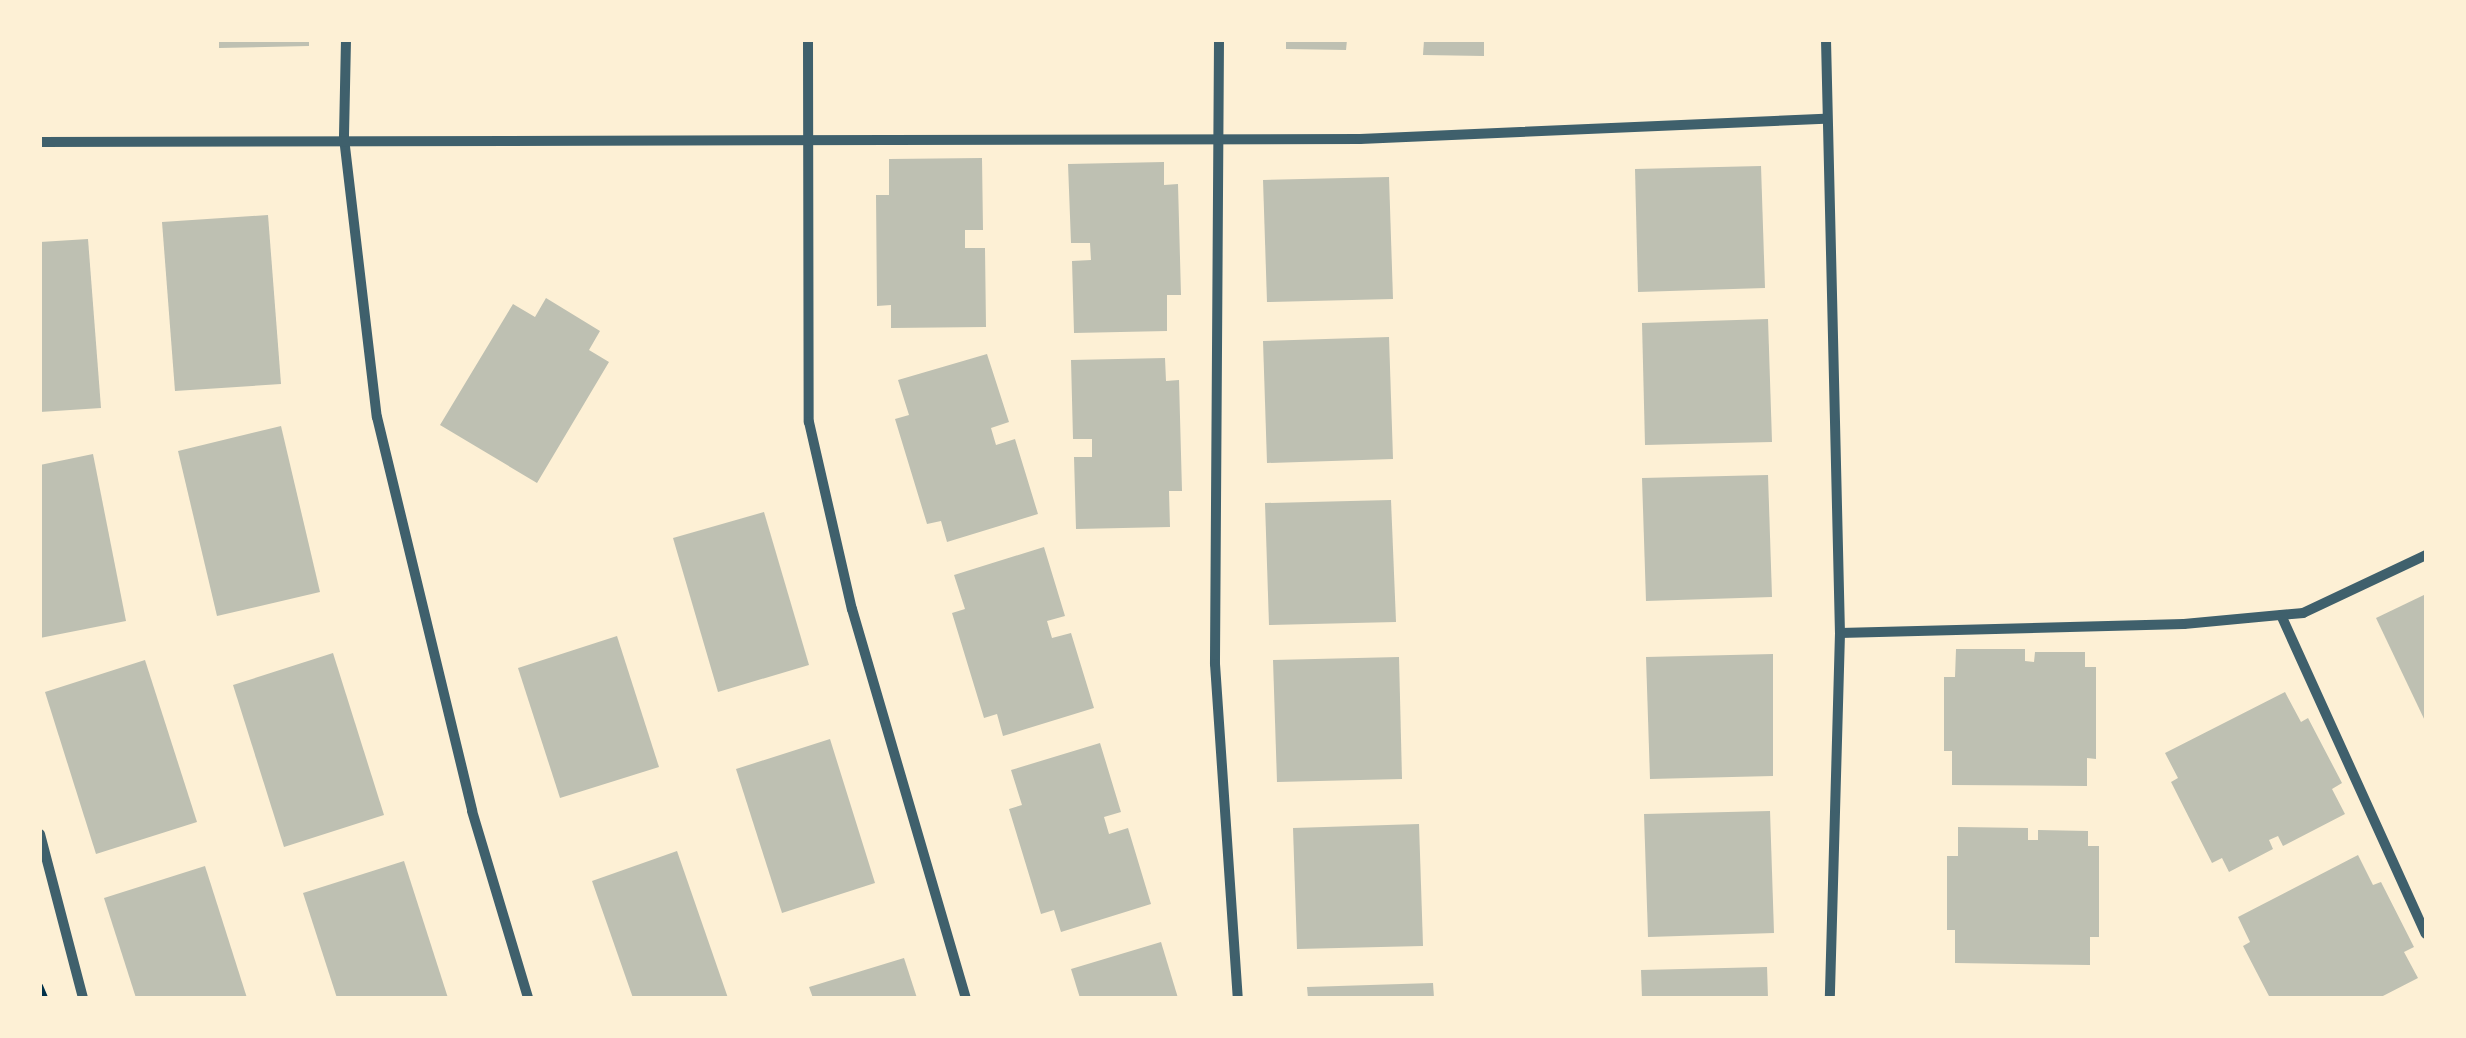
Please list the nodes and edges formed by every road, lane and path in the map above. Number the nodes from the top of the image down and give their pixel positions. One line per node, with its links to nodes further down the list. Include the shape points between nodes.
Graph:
1 (346, 40): 7 (street)
2 (808, 40): 6 (street)
3 (1219, 40): 8 (street)
4 (1826, 40): 5 (street)
5 (1825, 119): 8 (street, via 1360,139); 12 (street)
6 (808, 137): 7 (street); 8 (street); 19 (street, via 808,422 852,608)
7 (344, 138): 9 (street); 18 (street, via 378,417 472,810)
8 (1221, 138): 20 (street, via 1215,664)
9 (40, 142)
10 (2426, 555): 11 (street, via 2303,613)
11 (2281, 615): 12 (street, via 2184,624); 14 (street)
12 (1840, 633): 21 (street)
13 (40, 834): 17 (street)
14 (2426, 934)
15 (40, 986): 16 (path)
16 (45, 998)
17 (84, 998)
18 (528, 998)
19 (966, 998)
20 (1238, 998)
21 (1830, 998)

